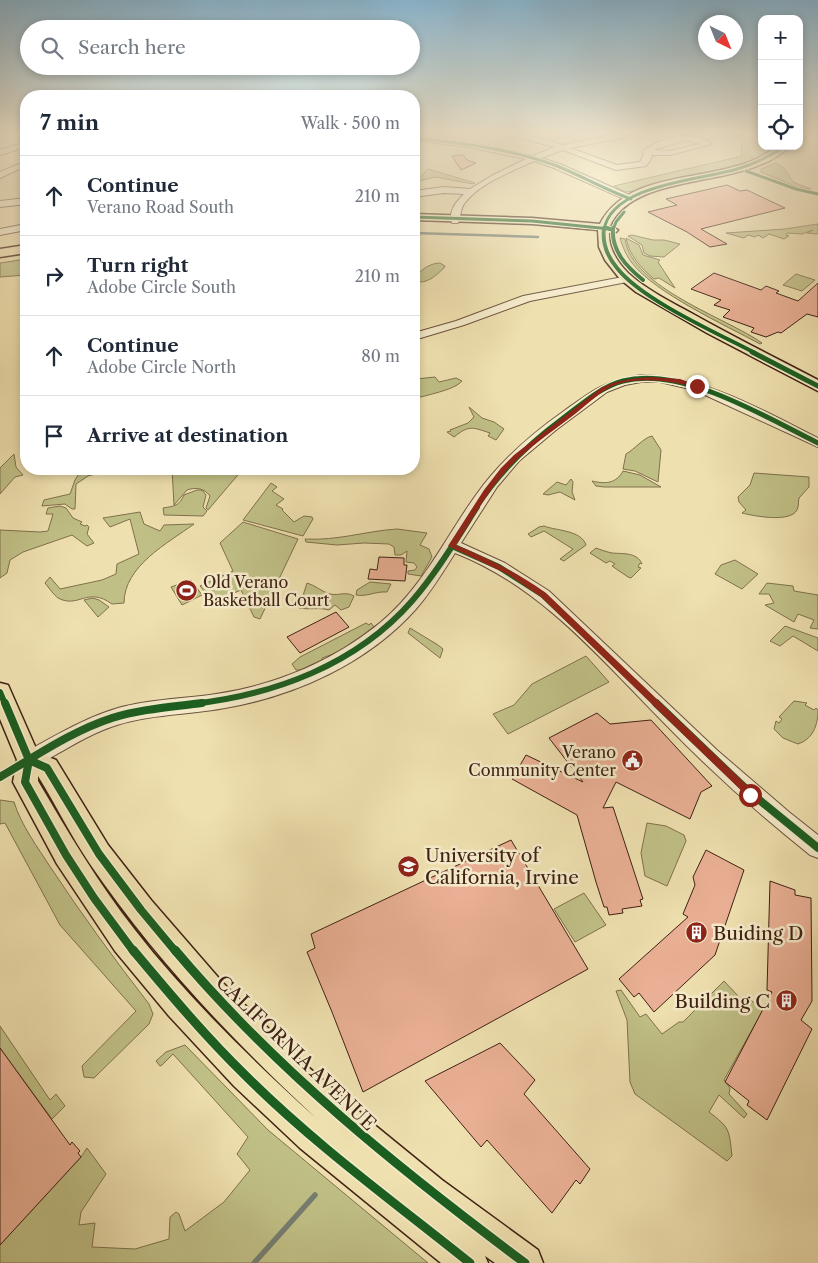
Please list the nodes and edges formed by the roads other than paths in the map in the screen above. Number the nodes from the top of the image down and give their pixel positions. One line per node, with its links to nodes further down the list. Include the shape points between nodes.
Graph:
1 (474, 190): 5 (street)
2 (611, 190): 7 (street)
3 (652, 190): 7 (main road)
4 (666, 190): 13 (main road, via 648,196)
5 (470, 192): 6 (street, via 444,190); 11 (street, via 460,202)
6 (420, 193)
7 (631, 199): 13 (main road, via 615,210)
8 (20, 202): 9 (street)
9 (0, 204)
10 (420, 219): 11 (main road)
11 (455, 219): 13 (main road)
12 (20, 228): 14 (street)
13 (606, 229): 17 (main road, via 604,246 611,261); 19 (main road, via 619,255 640,278 703,317)
14 (0, 232)
15 (20, 252): 16 (main road)
16 (0, 255)
17 (628, 278): 18 (street, via 527,298); 20 (main road, via 700,324)
18 (420, 335)
19 (818, 376)
20 (818, 386)
21 (818, 443): 22 (street, via 720,396 680,381 651,378 614,384 516,456 486,492)
22 (452, 546): 24 (street, via 418,596 394,621 347,655 319,670 247,696 109,719); 25 (street, via 498,566 543,595 737,782)
23 (0, 692): 24 (main road)
24 (29, 760): 26 (main road, via 25,782 66,854 120,934 180,1006 245,1075 312,1136); 27 (main road, CALIFORNIA AVENUE, via 46,768 98,854 141,910 219,1001 289,1072 430,1192)
25 (818, 848)
26 (470, 1263)
27 (525, 1263)

